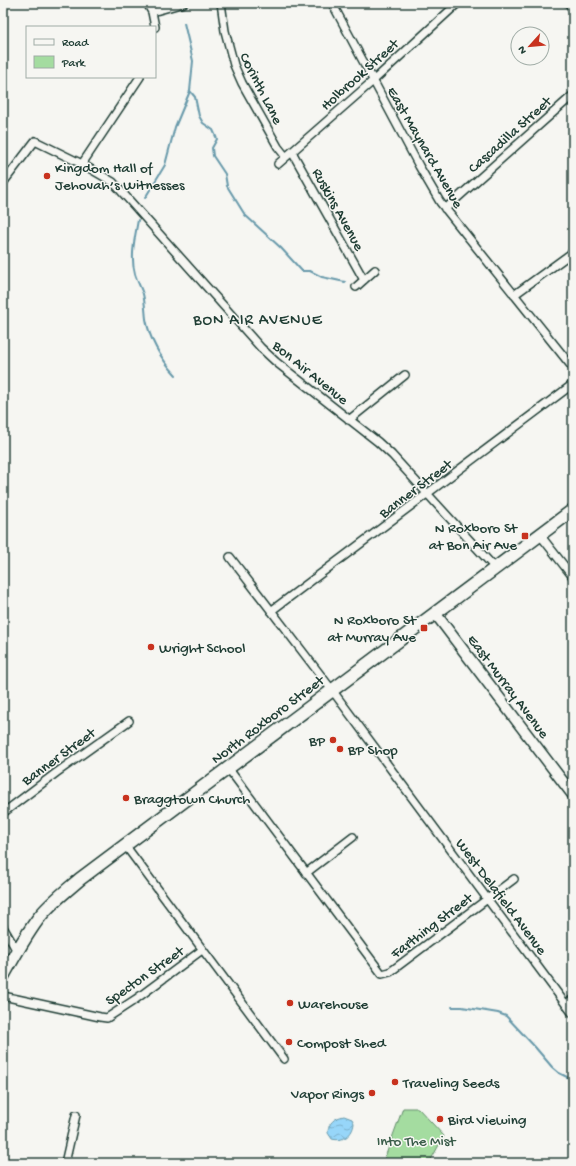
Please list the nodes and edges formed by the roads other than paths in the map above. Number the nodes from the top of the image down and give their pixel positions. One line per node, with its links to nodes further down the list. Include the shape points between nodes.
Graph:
1 (147, 3): 8 (street)
2 (184, 3): 8 (street)
3 (221, 3): 14 (street, Corinth Lane, via 234,65 278,147)
4 (332, 3): 11 (street, East Maynard Avenue)
5 (458, 3): 11 (street, Holbrook Street)
6 (568, 3): 7 (street)
7 (573, 9)
8 (152, 12): 9 (street)
9 (155, 26)
10 (139, 78): 15 (street)
11 (374, 80): 13 (street, Holbrook Street); 18 (street, East Maynard Avenue, via 419,166)
12 (573, 95): 18 (street, Cascadilla Street)
13 (292, 152): 14 (street, Holbrook Street); 21 (street, Ruskins Avenue)
14 (286, 157): 16 (street, Holbrook Street)
15 (82, 164): 17 (street, Bon Air Avenue, via 35,141); 27 (street, Bon Air Avenue, via 116,186 261,348)
16 (278, 164)
17 (3, 183)
18 (445, 209): 23 (street, East Maynard Avenue)
19 (573, 252): 23 (street)
20 (376, 270): 21 (street)
21 (364, 280): 22 (street)
22 (356, 287)
23 (514, 295): 24 (street, East Maynard Avenue)
24 (573, 368)
25 (405, 375): 27 (street)
26 (573, 384): 28 (street, Banner Street)
27 (349, 420): 28 (street, Bon Air Avenue, via 392,455)
28 (428, 494): 32 (street, Bon Air Avenue); 34 (street, Banner Street)
29 (573, 510): 30 (main road, North Roxboro Street)
30 (540, 534): 32 (main road, North Roxboro Street); 33 (street)
31 (230, 557): 34 (street, West Delafield Avenue)
32 (495, 568): 35 (main road, North Roxboro Street)
33 (573, 577)
34 (271, 611): 36 (street, West Delafield Avenue)
35 (435, 613): 36 (main road, North Roxboro Street); 39 (street, East Murray Avenue)
36 (332, 690): 38 (main road, North Roxboro Street); 45 (street, West Delafield Avenue)
37 (128, 722): 40 (street, Banner Street)
38 (228, 768): 42 (main road, North Roxboro Street); 43 (street)
39 (573, 795)
40 (3, 813)
41 (353, 837): 43 (street)
42 (125, 845): 47 (street); 48 (main road, North Roxboro Street, via 56,899 41,915)
43 (306, 873): 45 (street, Farthing Street, via 382,974 390,972)
44 (514, 880): 45 (street, Farthing Street)
45 (488, 899): 52 (street, West Delafield Avenue)
46 (3, 927): 48 (street)
47 (202, 950): 50 (street, Specton Street, via 107,1018); 54 (street)
48 (17, 951): 49 (main road, North Roxboro Street)
49 (3, 976)
50 (3, 996)
51 (573, 999): 52 (street)
52 (566, 1004): 53 (street, West Delafield Avenue)
53 (573, 1014)
54 (284, 1059)
55 (76, 1115): 56 (street)
56 (65, 1163)

